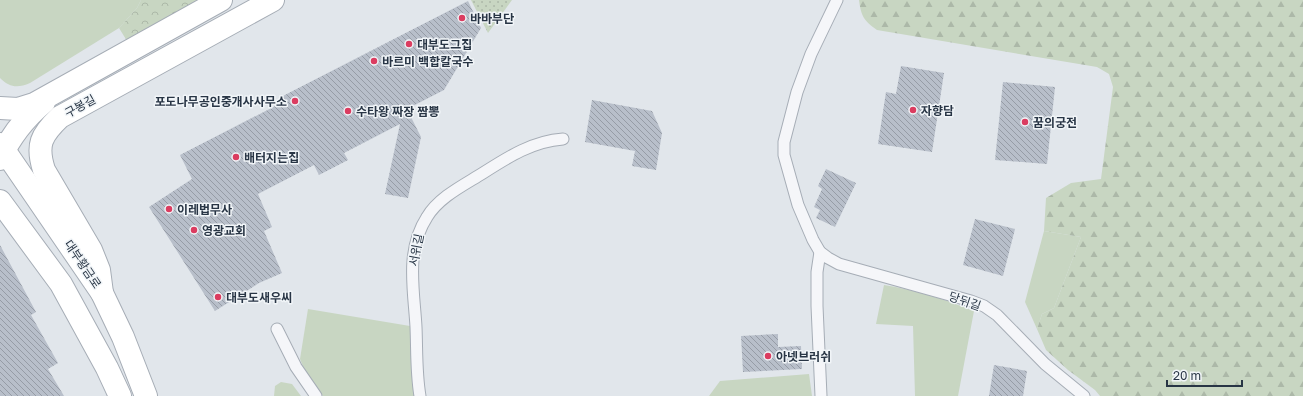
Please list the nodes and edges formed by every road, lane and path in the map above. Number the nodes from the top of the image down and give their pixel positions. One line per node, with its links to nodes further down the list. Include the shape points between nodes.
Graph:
1 (221, 0): 4 (street, 구봉길)
2 (273, 0): 6 (street, 구봉길)
3 (837, 0): 13 (lane, 당뒤길, via 811,54 797,92 784,142 784,155 798,204 812,240)
4 (56, 92): 5 (street, 구봉길, via 18,109); 8 (street)
5 (0, 108)
6 (60, 117): 8 (street, via 40,124); 14 (street, 구봉길, via 47,130 41,143 40,156 44,170 91,250 99,270)
7 (0, 123): 8 (street)
8 (21, 126): 10 (street)
9 (563, 139): 19 (lane, 서위길, via 550,140 519,151 444,199 427,216 420,230 412,266)
10 (1, 151): 14 (street, 대부황금로)
11 (0, 194): 12 (street)
12 (5, 208): 16 (street, via 61,284 108,368)
13 (820, 252): 20 (lane, via 817,300); 21 (lane, 당뒤길, via 839,264 984,306 997,315 1045,364)
14 (102, 293): 17 (street, 대부황금로, via 123,337)
15 (278, 329): 18 (lane, via 296,367)
16 (120, 396)
17 (146, 396)
18 (316, 396)
19 (420, 396)
20 (821, 396)
21 (1084, 396)

